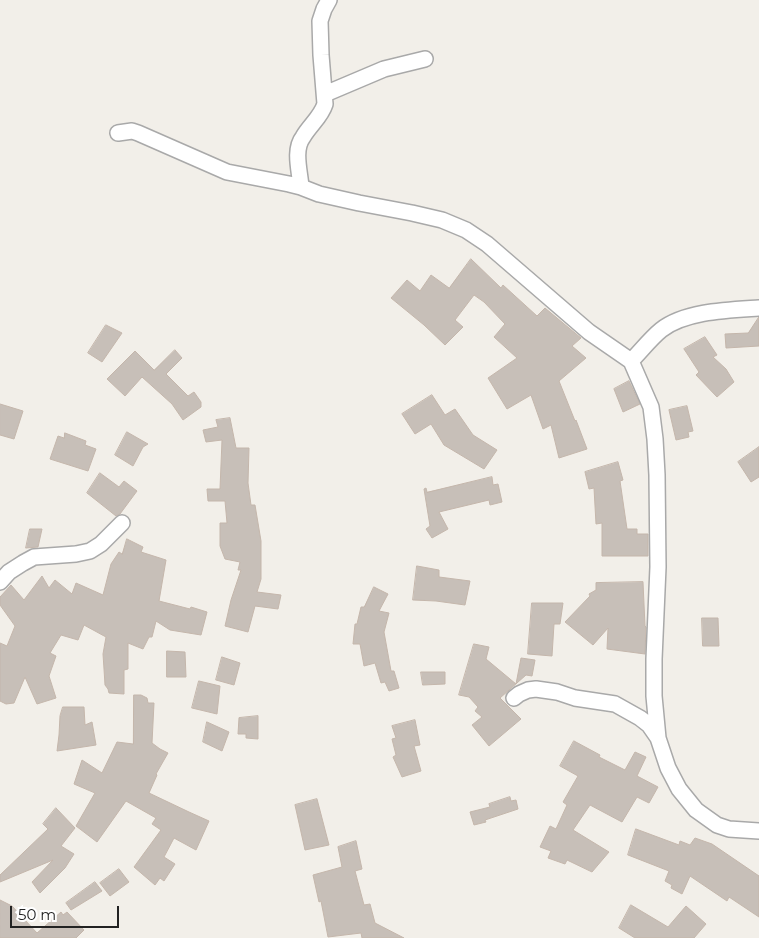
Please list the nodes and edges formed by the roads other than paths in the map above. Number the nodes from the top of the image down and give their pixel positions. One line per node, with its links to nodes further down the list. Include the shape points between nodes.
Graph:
1 (329, 0): 3 (street, via 320,21)
2 (425, 59): 3 (street, via 384,69)
3 (325, 94): 5 (street, via 323,111 301,138 298,151)
4 (118, 134): 5 (street, via 132,131 227,172)
5 (301, 187): 7 (street, via 319,194 419,214 466,230 589,332)
6 (759, 308): 7 (street, via 679,319 661,330)
7 (631, 361): 11 (street, via 651,407 655,440 658,567 654,696)
8 (122, 523): 9 (street, via 102,544 90,551 34,557 9,572)
9 (0, 582)
10 (514, 698): 11 (street, via 536,689 615,704 649,725)
11 (658, 738): 12 (street, via 679,789 696,810 717,825)
12 (759, 832)

